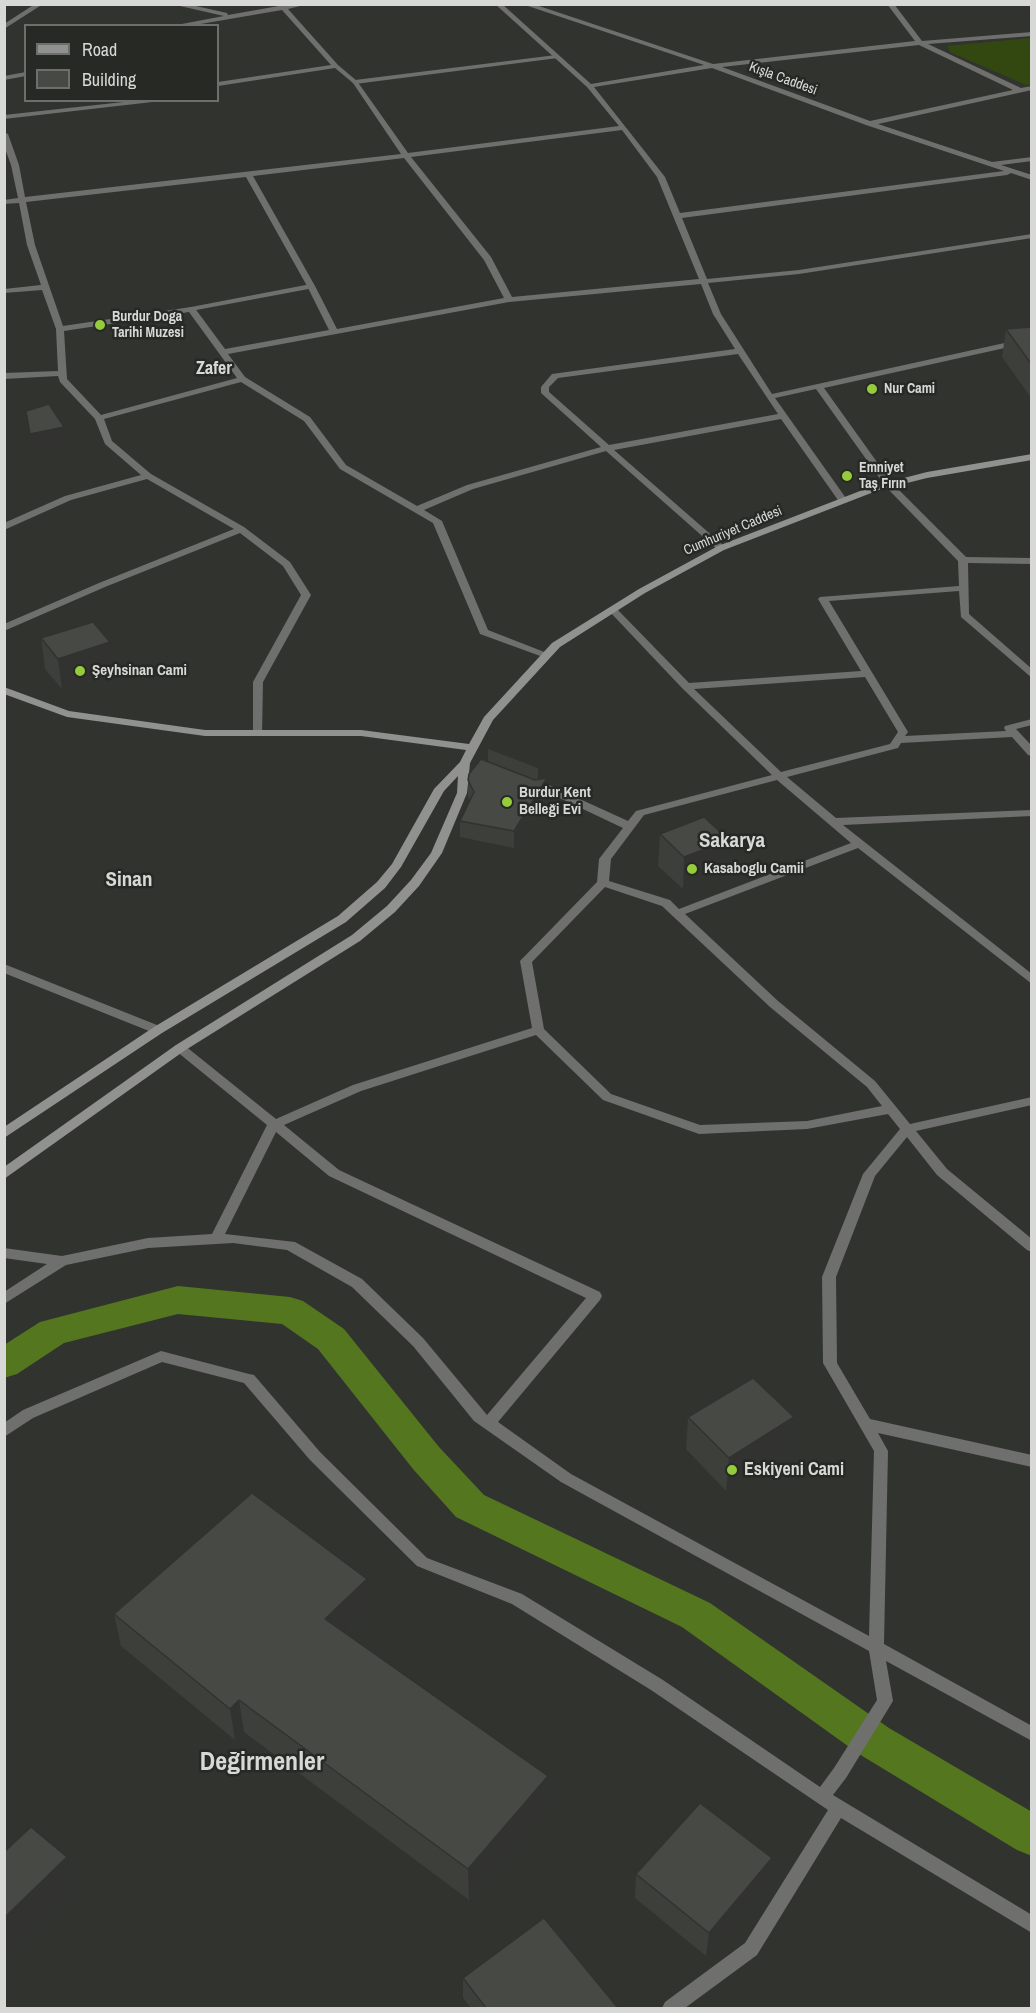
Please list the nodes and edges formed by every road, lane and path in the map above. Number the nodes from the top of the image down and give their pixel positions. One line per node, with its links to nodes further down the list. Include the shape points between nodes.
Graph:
1 (40, 4): 10 (street)
2 (174, 4): 8 (street)
3 (304, 4): 7 (street)
4 (498, 4): 13 (street)
5 (525, 4): 15 (street, Kışla Caddesi)
6 (890, 4): 12 (street)
7 (284, 8): 8 (street); 14 (street)
8 (235, 15): 9 (street)
9 (185, 24)
10 (4, 27)
11 (1032, 34): 12 (street)
12 (920, 43): 15 (street); 22 (street)
13 (556, 57): 18 (street); 20 (street)
14 (336, 66): 18 (street); 19 (street)
15 (712, 66): 20 (street); 25 (street, Kışla Caddesi)
16 (24, 74): 17 (street)
17 (4, 78)
18 (355, 82): 28 (street)
19 (219, 84)
20 (589, 86): 26 (street)
21 (1032, 88): 22 (street)
22 (1019, 90): 25 (street)
23 (148, 102): 24 (street)
24 (4, 117)
25 (869, 123): 30 (street, Kışla Caddesi)
26 (624, 128): 28 (street); 36 (street, via 661,177)
27 (4, 134): 34 (street)
28 (406, 156): 32 (street); 42 (street, via 488,260)
29 (1032, 159): 30 (street)
30 (989, 165): 31 (street, Kışla Caddesi)
31 (1012, 172): 33 (street, Kışla Caddesi); 36 (street)
32 (248, 174): 34 (street); 39 (street)
33 (1032, 178)
34 (22, 200): 35 (street); 40 (street, via 31,245)
35 (4, 202)
36 (678, 216): 38 (street)
37 (1032, 236): 38 (street)
38 (706, 283): 42 (street); 47 (street, via 717,314)
39 (311, 286): 43 (street); 45 (street)
40 (46, 287): 41 (street); 44 (street)
41 (4, 291)
42 (509, 300): 45 (street)
43 (190, 309): 44 (street); 48 (street)
44 (60, 329): 49 (street)
45 (334, 332): 48 (street)
46 (1032, 339): 52 (street)
47 (741, 351): 53 (street); 56 (street, via 555,376 545,387 545,393)
48 (223, 352): 51 (street)
49 (63, 373): 50 (street); 55 (street, via 63,380)
50 (4, 376)
51 (242, 379): 55 (street); 61 (street, via 307,419 344,467)
52 (818, 386): 53 (street); 59 (street)
53 (770, 397): 54 (street)
54 (784, 416): 56 (street); 60 (street)
55 (99, 418): 58 (street, via 108,442)
56 (608, 448): 61 (street, via 470,487); 64 (street)
57 (1032, 457): 59 (main road, Cumhuriyet Caddesi)
58 (148, 476): 62 (street, via 68,498); 63 (street)
59 (888, 485): 60 (main road, Cumhuriyet Caddesi); 65 (street)
60 (843, 501): 64 (main road, Cumhuriyet Caddesi)
61 (417, 509): 70 (street, via 437,521 484,632)
62 (4, 527)
63 (241, 529): 69 (street); 76 (street, via 287,564 306,595 258,682)
64 (721, 548): 68 (main road, Cumhuriyet Caddesi)
65 (963, 560): 66 (street); 67 (street)
66 (1032, 561)
67 (964, 588): 71 (street, via 823,599); 72 (street, via 964,615)
68 (613, 610): 70 (main road, Cumhuriyet Caddesi, via 556,645); 73 (street)
69 (4, 628)
70 (547, 655): 79 (main road, Cumhuriyet Caddesi, via 488,720)
71 (866, 674): 73 (street); 78 (street, via 903,732)
72 (1032, 675)
73 (686, 686): 82 (street)
74 (4, 690): 76 (main road, via 67,714 206,733)
75 (1032, 722): 77 (street, via 1009,728)
76 (258, 733): 79 (main road, via 361,734)
77 (1015, 734): 78 (street); 80 (street)
78 (898, 740): 82 (street, via 894,746)
79 (472, 748): 81 (main road, Cumhuriyet Caddesi)
80 (1032, 753)
81 (471, 765): 92 (main road, via 439,789 397,865 362,903 320,934); 94 (main road, via 436,853 391,909 356,938)
82 (778, 775): 85 (street); 86 (street, via 640,813)
83 (518, 784): 86 (street, via 540,793 545,787)
84 (1032, 813): 85 (street)
85 (831, 822): 87 (street)
86 (629, 826): 88 (street, via 605,859)
87 (859, 844): 89 (street); 91 (street)
88 (603, 883): 89 (street, via 666,903); 93 (street, via 526,961)
89 (678, 913): 96 (street, via 774,1004 871,1084)
90 (4, 968): 92 (street)
91 (1032, 980)
92 (158, 1030): 99 (main road)
93 (538, 1030): 96 (street, via 607,1097 699,1130 807,1125); 97 (street, via 357,1088)
94 (180, 1048): 97 (street); 100 (main road)
95 (1032, 1101): 98 (street)
96 (891, 1109): 98 (street)
97 (273, 1125): 101 (street); 106 (street, via 334,1173 595,1296)
98 (907, 1129): 102 (street, via 942,1172); 107 (street, via 869,1174 829,1277 830,1363)
99 (4, 1134)
100 (4, 1174)
101 (216, 1239): 104 (street, via 148,1242); 106 (street, via 290,1245 357,1283 418,1342)
102 (1032, 1247)
103 (4, 1253): 104 (street)
104 (62, 1261): 105 (street)
105 (4, 1299)
106 (488, 1424): 110 (street, via 566,1478)
107 (865, 1424): 109 (street); 110 (street, via 881,1451)
108 (4, 1431): 112 (street, via 28,1414 162,1356 249,1379 315,1456 422,1562 517,1599 657,1685)
109 (1032, 1461)
110 (876, 1648): 111 (street); 112 (street, via 885,1701)
111 (1032, 1734)
112 (822, 1797): 113 (street)
113 (838, 1808): 114 (street); 115 (street, via 751,1949)
114 (1032, 1925)
115 (671, 2008)

